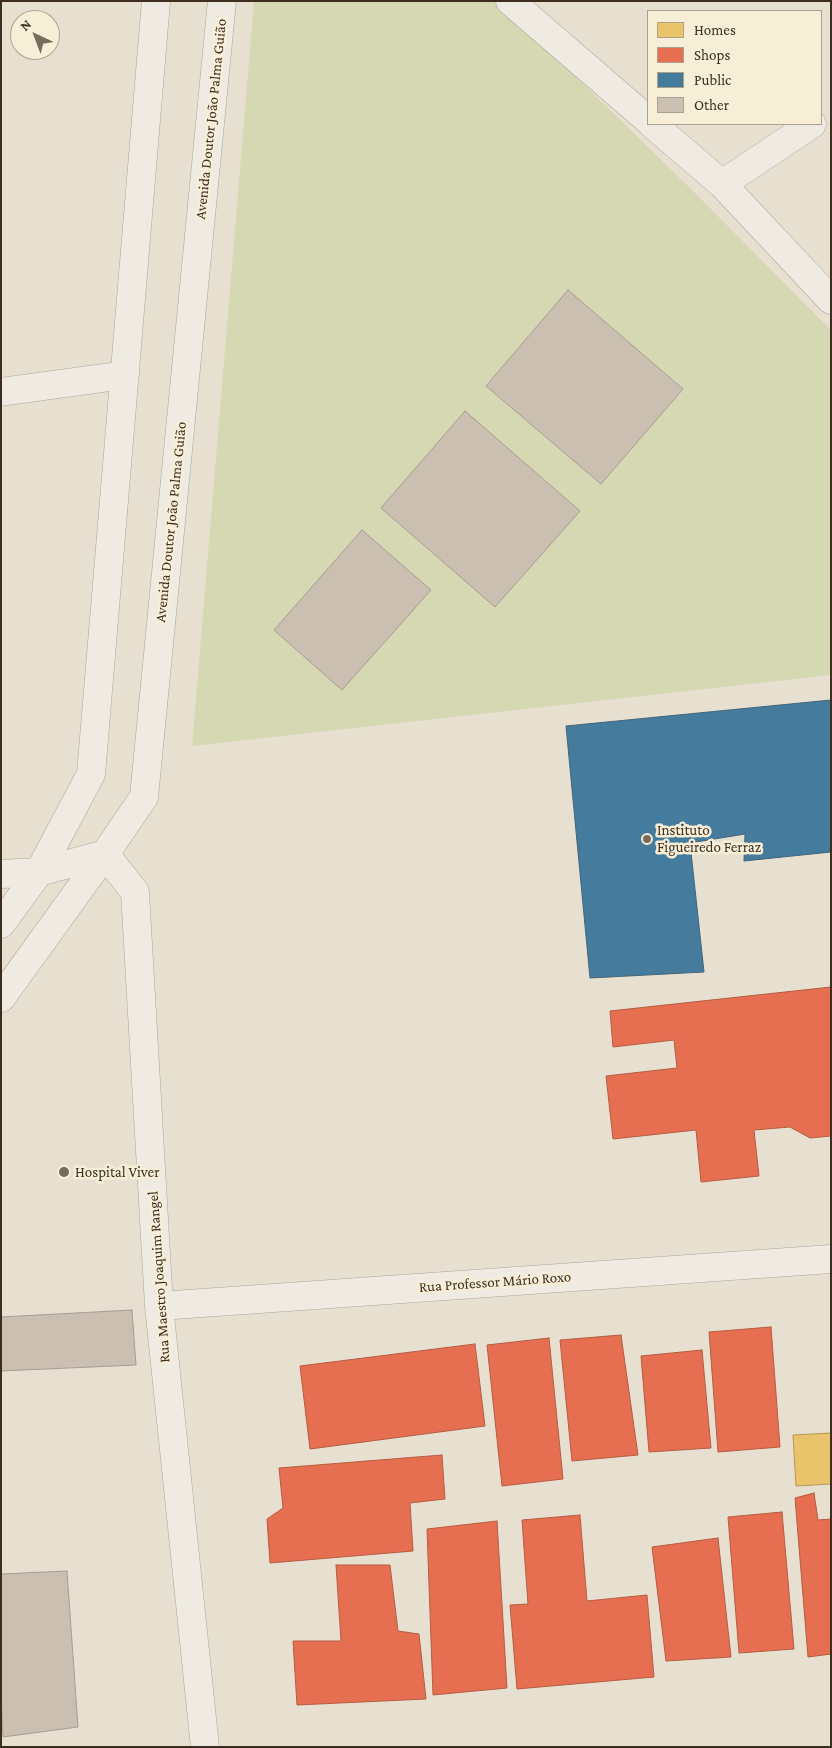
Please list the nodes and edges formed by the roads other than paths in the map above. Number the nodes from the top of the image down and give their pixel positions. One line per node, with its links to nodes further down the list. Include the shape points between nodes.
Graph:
1 (156, 1): 9 (street)
2 (222, 1): 11 (street, Avenida Doutor João Palma Guião, via 144,797)
3 (510, 1): 4 (street)
4 (647, 119)
5 (653, 125): 7 (street)
6 (810, 125): 7 (street)
7 (722, 184): 8 (street)
8 (831, 300)
9 (125, 375): 10 (street); 12 (street, via 91,774)
10 (1, 392)
11 (105, 854): 12 (street); 15 (street, Avenida Doutor João Palma Guião); 17 (street, Rua Maestro Joaquim Rangel, via 135,892)
12 (40, 872): 13 (street); 14 (street)
13 (1, 874)
14 (1, 924)
15 (1, 998)
16 (831, 1259): 17 (street, Rua Professor Mário Roxo)
17 (159, 1306): 18 (street, Rua Maestro Joaquim Rangel)
18 (205, 1747)

